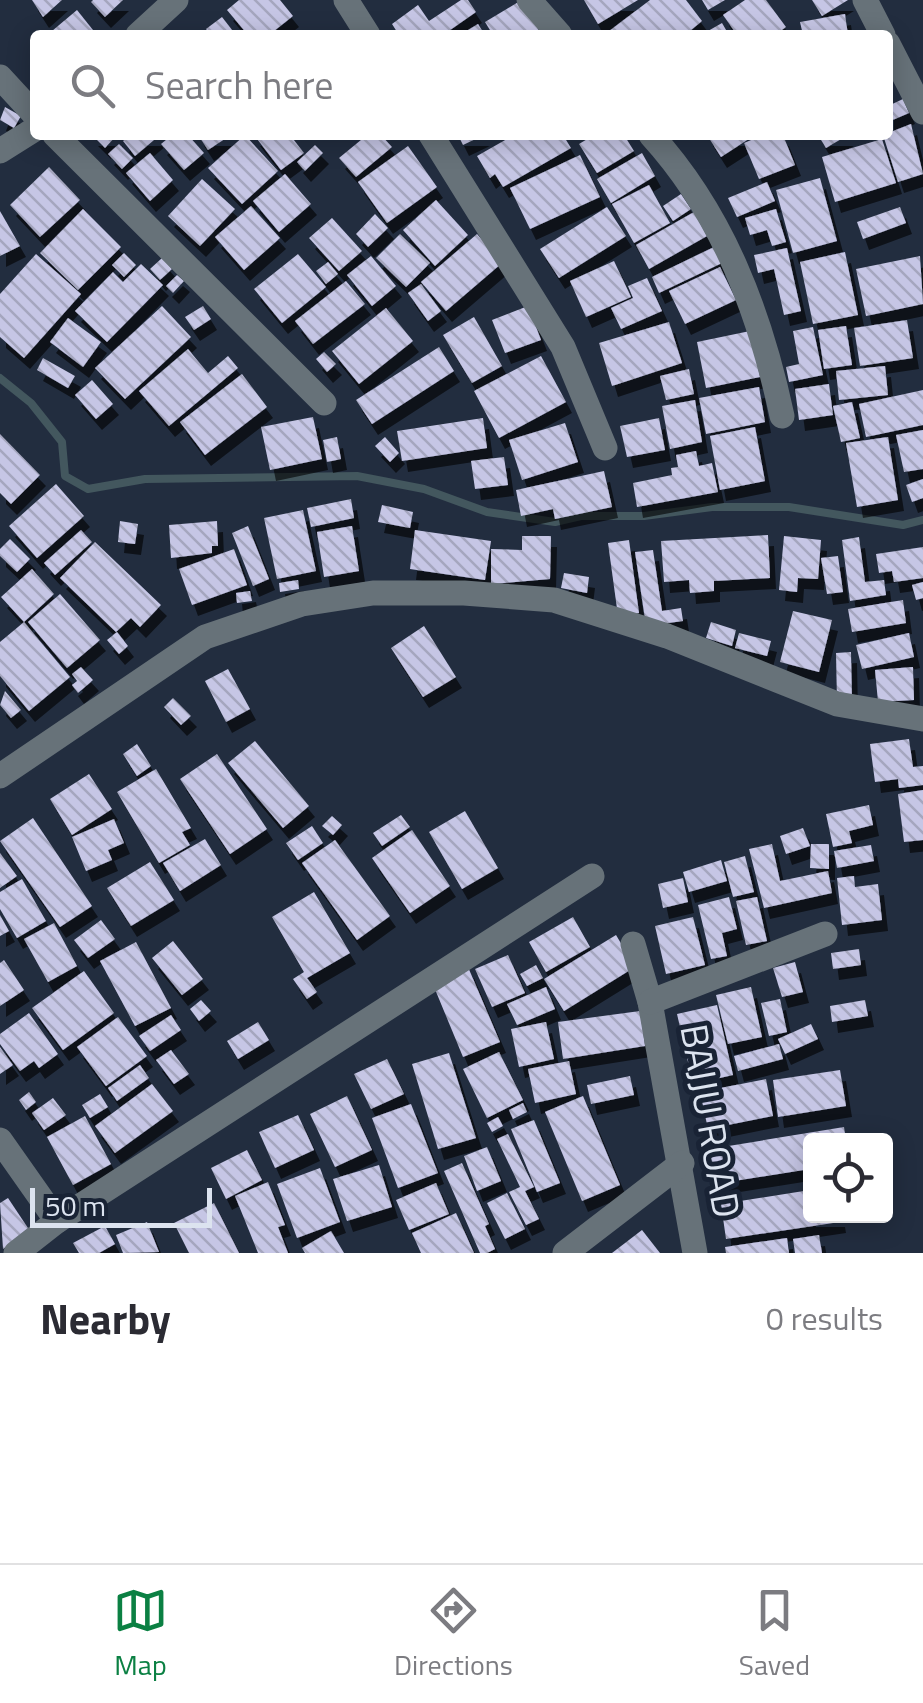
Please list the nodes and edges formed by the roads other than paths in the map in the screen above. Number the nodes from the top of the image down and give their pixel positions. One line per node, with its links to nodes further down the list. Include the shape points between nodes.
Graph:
1 (176, 0): 5 (street)
2 (346, 0): 6 (street)
3 (529, 0): 7 (street)
4 (864, 0): 8 (street)
5 (143, 30)
6 (365, 30)
7 (556, 30)
8 (880, 30)
9 (893, 54): 12 (street)
10 (0, 77): 11 (street)
11 (30, 110)
12 (923, 112)
13 (30, 132): 17 (street)
14 (60, 140): 18 (street)
15 (434, 140): 20 (street, via 563,347)
16 (655, 140): 19 (street, via 726,244 766,341)
17 (0, 151)
18 (324, 403)
19 (782, 416)
20 (605, 448)
21 (923, 719): 22 (street, via 837,704 667,636 554,600 373,593 302,604 206,637)
22 (0, 776)
23 (592, 876): 29 (street)
24 (825, 934): 26 (street)
25 (633, 944): 26 (street, BAJJU ROAD)
26 (650, 1002): 28 (street, BAJJU ROAD)
27 (0, 1140): 29 (street)
28 (682, 1163): 31 (street); 32 (street, BAJJU ROAD)
29 (57, 1221): 30 (street)
30 (16, 1253)
31 (565, 1253)
32 (695, 1253)

